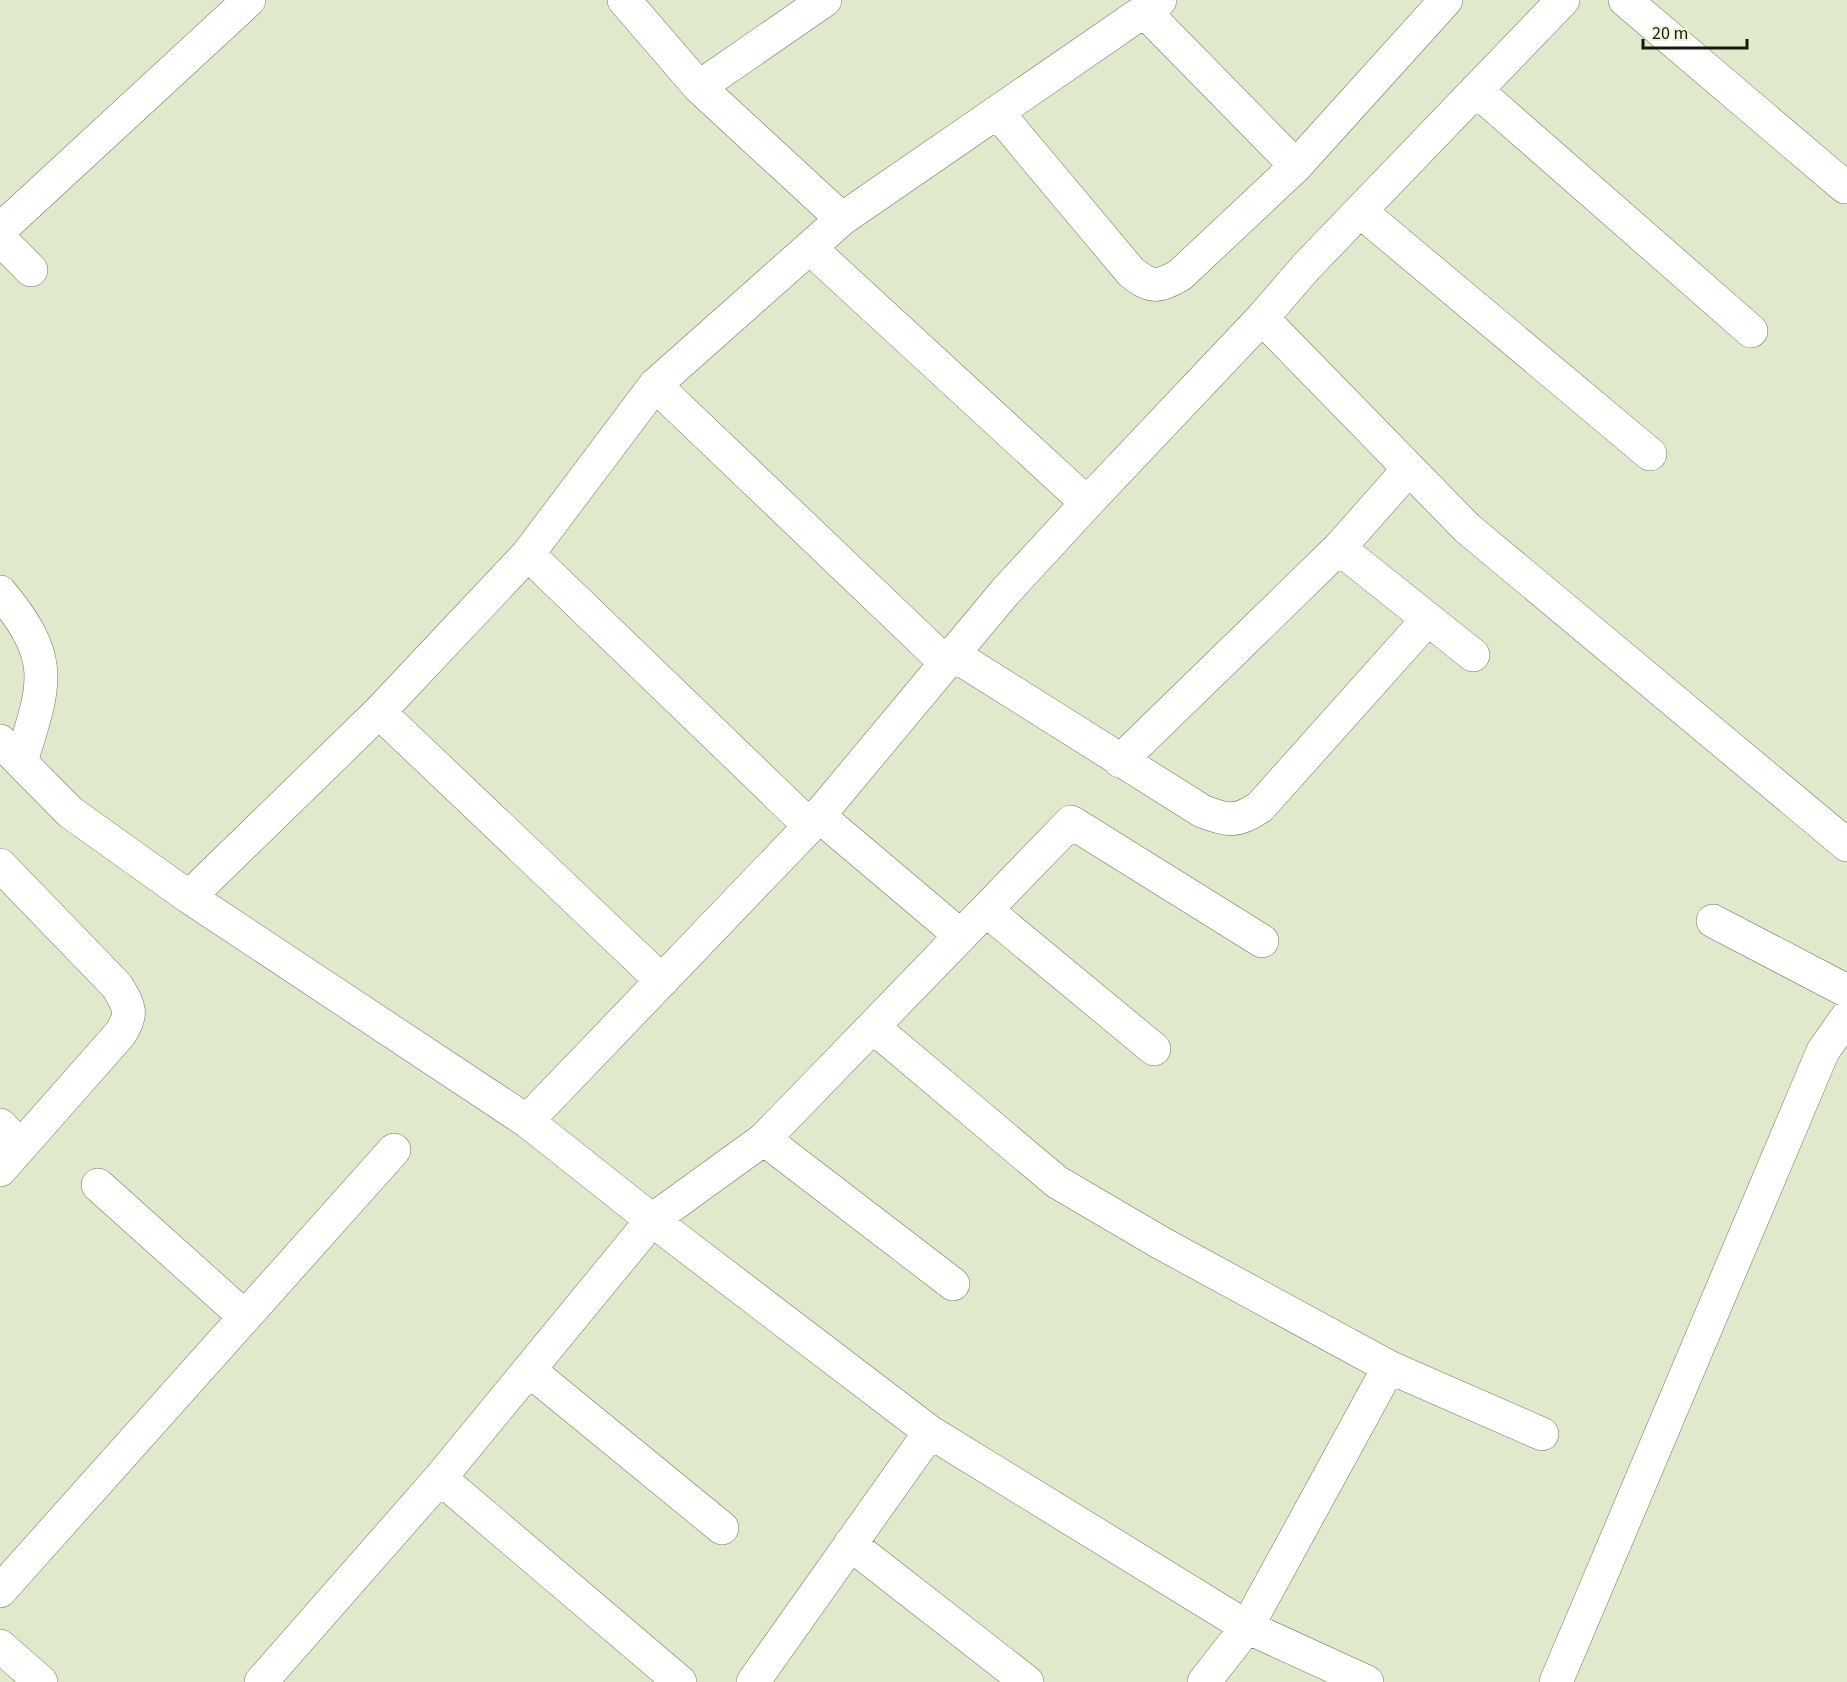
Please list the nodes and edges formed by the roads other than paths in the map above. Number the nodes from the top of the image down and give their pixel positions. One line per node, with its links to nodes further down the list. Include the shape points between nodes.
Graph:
1 (249, 0): 15 (street)
2 (624, 0): 8 (street)
3 (825, 0): 8 (street)
4 (1563, 0): 9 (street)
5 (1625, 0): 12 (street)
6 (1438, 2): 11 (street)
7 (1152, 5): 10 (street); 11 (street)
8 (699, 87): 14 (street)
9 (1476, 90): 13 (street); 20 (street)
10 (997, 112): 11 (street, via 1131,272 1145,283 1158,285 1180,275); 14 (street)
11 (1296, 166)
12 (1845, 187)
13 (1360, 211): 19 (street); 22 (street)
14 (842, 219): 17 (street)
15 (0, 230)
16 (0, 239): 18 (street)
17 (810, 248): 21 (street); 24 (street)
18 (31, 270)
19 (1262, 318): 23 (street); 24 (street)
20 (1750, 331)
21 (655, 385): 26 (street); 30 (street)
22 (1650, 454)
23 (1408, 470): 25 (street); 35 (street, via 1467,528)
24 (1087, 503): 30 (street)
25 (1339, 548): 28 (street); 33 (street)
26 (528, 554): 31 (street); 34 (street)
27 (0, 592): 32 (street, via 27,627 38,650 41,675 40,700)
28 (1428, 619): 29 (street); 33 (street, via 1260,807 1247,816 1233,820 1202,811)
29 (1473, 655)
30 (950, 659): 33 (street); 34 (street)
31 (379, 712): 37 (street); 42 (street)
32 (10, 751): 37 (street, via 70,812)
33 (1120, 761)
34 (815, 821): 40 (street); 42 (street)
35 (1847, 845)
36 (0, 865): 48 (street, via 117,986 130,1011 120,1034)
37 (189, 897): 47 (street)
38 (986, 910): 40 (street); 41 (street, via 1071,822); 46 (street)
39 (1713, 921): 43 (street)
40 (961, 936): 45 (street)
41 (1262, 940)
42 (662, 981): 47 (street)
43 (1847, 991)
44 (1847, 1017): 73 (street, via 1823,1051)
45 (873, 1027): 49 (street); 56 (street, via 1058,1182)
46 (1154, 1049)
47 (527, 1120): 53 (street)
48 (11, 1135): 51 (street)
49 (764, 1139): 53 (street); 54 (street)
50 (394, 1150): 55 (street)
51 (0, 1170)
52 (98, 1185): 55 (street)
53 (652, 1220): 57 (street); 58 (street)
54 (953, 1284)
55 (245, 1317): 63 (street)
56 (1389, 1367): 59 (street); 64 (street)
57 (530, 1370): 60 (street); 61 (street)
58 (930, 1432): 62 (street); 64 (street)
59 (1542, 1434)
60 (440, 1478): 67 (street); 68 (street)
61 (722, 1528)
62 (850, 1544): 69 (street); 70 (street)
63 (0, 1591)
64 (1247, 1627): 71 (street); 72 (street)
65 (0, 1646): 66 (street)
66 (41, 1682)
67 (261, 1682)
68 (680, 1682)
69 (753, 1682)
70 (1027, 1682)
71 (1204, 1682)
72 (1367, 1682)
73 (1557, 1682)

